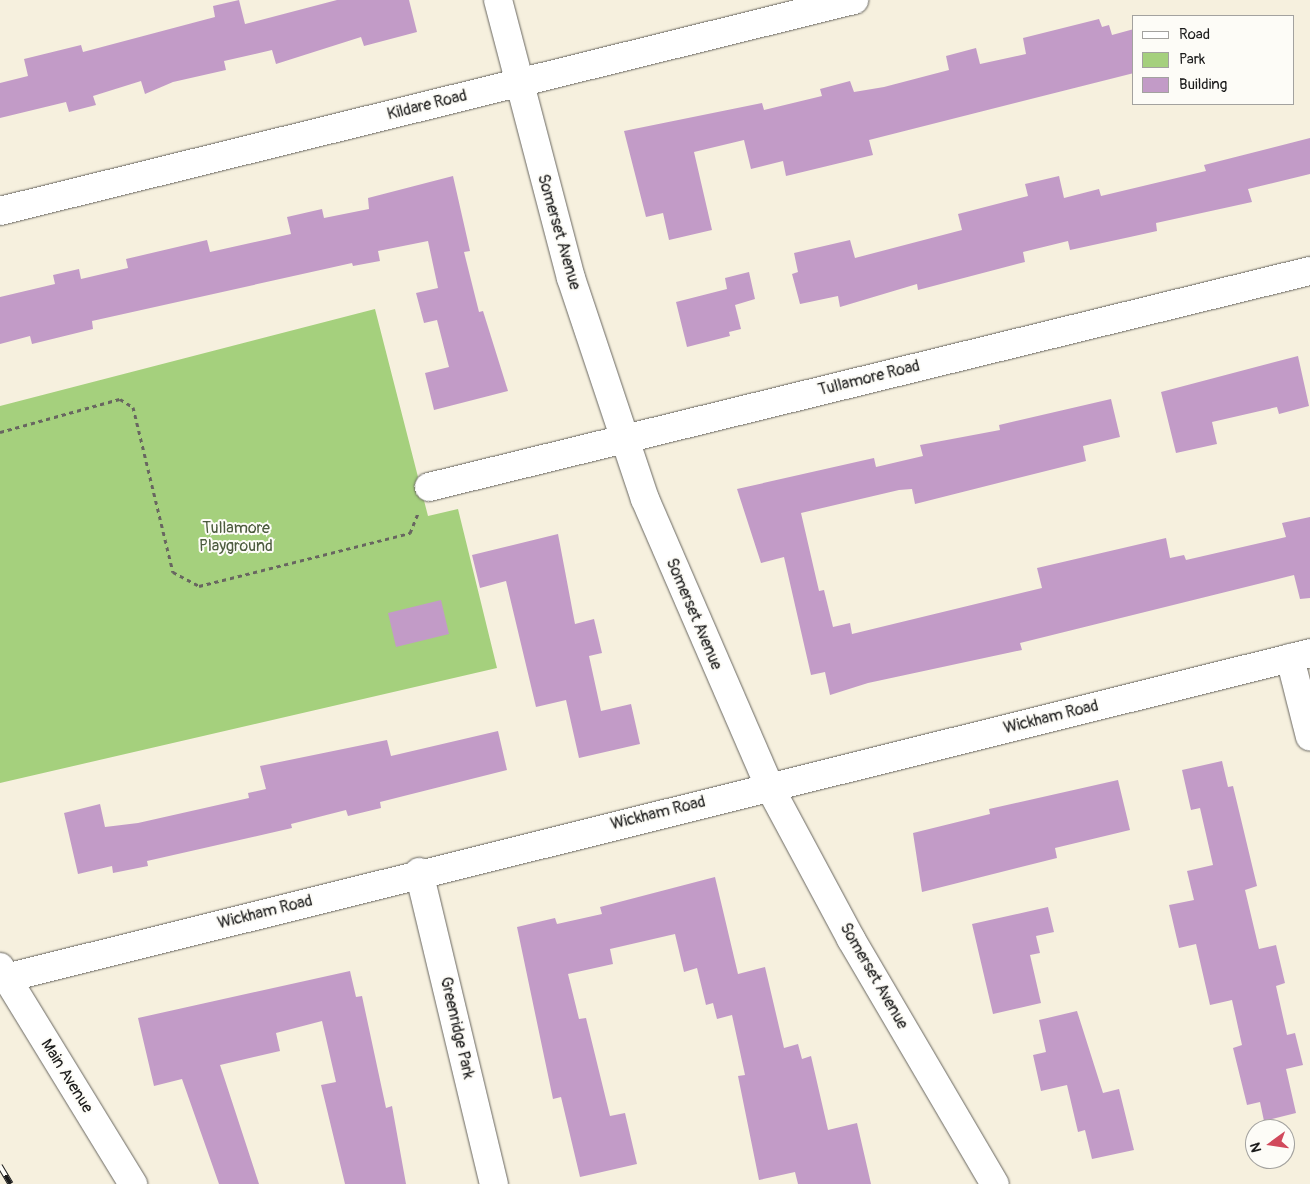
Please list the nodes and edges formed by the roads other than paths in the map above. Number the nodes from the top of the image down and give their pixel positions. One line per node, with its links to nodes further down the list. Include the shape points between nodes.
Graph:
1 (498, 0): 3 (street, Somerset Avenue)
2 (854, 0): 3 (street, Kildare Road)
3 (518, 82): 4 (street, Kildare Road); 6 (street, Somerset Avenue, via 571,278)
4 (0, 211)
5 (1310, 271): 6 (street, Tullamore Road)
6 (624, 438): 7 (street, Tullamore Road); 10 (street, Somerset Avenue)
7 (429, 487)
8 (1300, 656): 9 (street); 10 (street, Wickham Road)
9 (1310, 738)
10 (769, 786): 11 (street, Wickham Road); 15 (street, Somerset Avenue, via 851,939)
11 (419, 872): 12 (street, Wickham Road); 14 (street, Greenridge Park)
12 (3, 972): 13 (street, Main Avenue)
13 (133, 1184)
14 (494, 1184)
15 (995, 1184)

